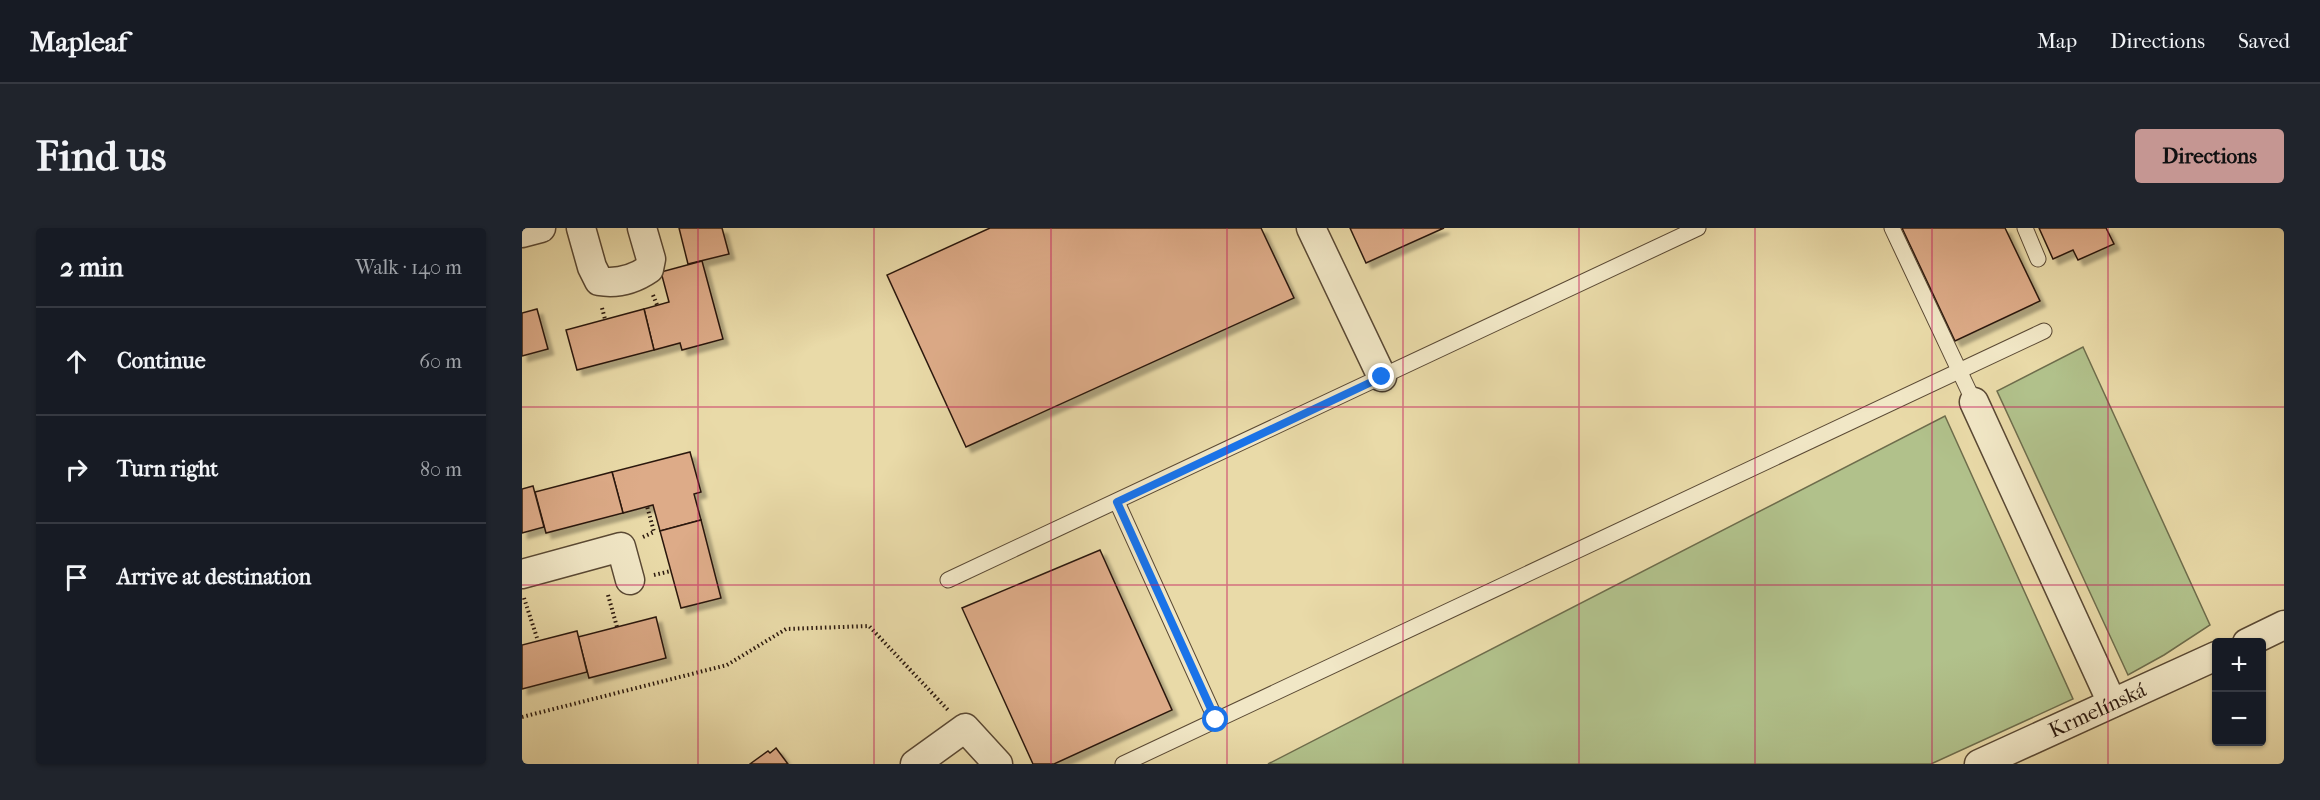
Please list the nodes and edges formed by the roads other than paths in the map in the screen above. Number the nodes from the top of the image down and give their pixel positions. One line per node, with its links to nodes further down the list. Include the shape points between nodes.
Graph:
1 (541, 228): 8 (street)
2 (581, 228): 3 (street, via 599,281 613,284 649,269 651,259)
3 (642, 228)
4 (1311, 228): 12 (street)
5 (1698, 228): 12 (lane)
6 (1892, 228): 11 (lane)
7 (2025, 228): 9 (lane)
8 (522, 233)
9 (2038, 259)
10 (2044, 331): 11 (lane)
11 (1959, 370): 13 (lane); 22 (lane)
12 (1382, 377): 14 (lane)
13 (1974, 402): 21 (street)
14 (1117, 502): 17 (lane); 22 (lane)
15 (522, 574): 16 (street, via 621,547)
16 (630, 580)
17 (948, 580)
18 (2284, 626): 19 (street)
19 (2256, 638)
20 (2212, 658): 21 (street, Krmelínská)
21 (2112, 702): 26 (street, Krmelínská)
22 (1216, 720): 25 (lane)
23 (915, 764): 24 (street, via 965,728)
24 (998, 764)
25 (1123, 764)
26 (1979, 764)

